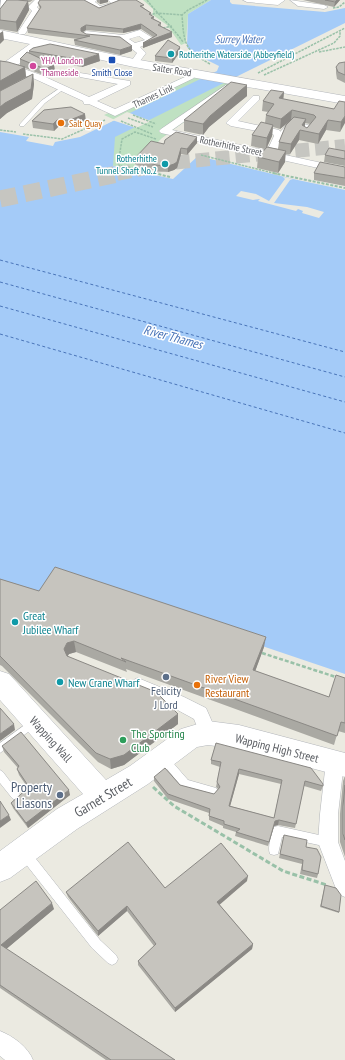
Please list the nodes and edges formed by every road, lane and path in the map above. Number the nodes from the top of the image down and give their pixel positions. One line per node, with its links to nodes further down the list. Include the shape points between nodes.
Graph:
1 (40, 0): 15 (street, via 29,7 36,11)
2 (93, 0): 6 (street, via 88,1 99,9)
3 (147, 0): 10 (path)
4 (207, 0): 12 (path, via 203,4 188,8)
5 (247, 0): 7 (street)
6 (114, 2): 9 (street)
7 (288, 2): 8 (street)
8 (324, 7)
9 (126, 10)
10 (157, 13): 11 (path); 12 (path); 19 (path, via 172,26)
11 (149, 15)
12 (182, 15): 19 (path)
13 (345, 28): 14 (path)
14 (340, 30): 23 (path, via 340,36 334,43); 30 (path)
15 (22, 32)
16 (0, 34): 20 (main road, Salter Road)
17 (86, 34): 18 (street)
18 (123, 38): 21 (street); 21 (street, via 140,33 152,40)
19 (183, 43): 26 (path, via 190,53)
20 (38, 44): 24 (main road, Salter Road); 25 (main road)
21 (134, 46): 24 (street, via 142,53)
22 (345, 47): 23 (path)
23 (314, 53): 30 (path)
24 (134, 63): 28 (main road, Salter Road)
25 (4, 66): 29 (street)
26 (214, 67)
27 (84, 75): 35 (street, via 127,82)
28 (188, 75): 30 (main road, Salter Road); 37 (street, Thames Link)
29 (38, 77): 31 (street); 33 (street)
30 (258, 83): 34 (main road, Salter Road); 44 (street, via 231,123 276,132)
31 (24, 84)
32 (226, 88): 40 (street)
33 (62, 89): 35 (street); 39 (lane, via 43,102)
34 (345, 100)
35 (88, 102): 37 (street)
36 (132, 115): 40 (path)
37 (113, 117): 41 (path, via 62,139); 42 (path)
38 (127, 118): 40 (path)
39 (22, 125)
40 (160, 129): 45 (path); 48 (street, Rotherhithe Street)
41 (0, 130)
42 (152, 134)
43 (305, 135): 44 (lane, via 310,127 294,122)
44 (279, 136): 48 (street)
45 (157, 139): 46 (path); 50 (path, via 135,132 122,139 118,165)
46 (152, 145)
47 (205, 151): 53 (path, via 201,155)
48 (270, 154): 51 (street, Rotherhithe Street)
49 (136, 163): 50 (path)
50 (131, 168): 52 (path)
51 (345, 171)
52 (170, 177)
53 (345, 188)
54 (262, 653): 55 (path)
55 (345, 680)
56 (126, 681): 59 (street, via 200,714)
57 (0, 682): 58 (main road, Wapping Wall)
58 (35, 721): 60 (lane); 67 (main road, Wapping Wall)
59 (208, 733): 61 (main road, Garnet Street, via 190,737); 62 (main road, Wapping High Street, via 239,737)
60 (0, 749)
61 (163, 757): 64 (main road, Garnet Street); 65 (lane, via 185,784)
62 (340, 763): 68 (street, via 329,814)
63 (0, 774): 66 (lane)
64 (139, 775): 67 (main road, Garnet Street); 72 (path, via 174,806 283,871)
65 (213, 791)
66 (15, 794)
67 (102, 796): 70 (main road, Garnet Street)
68 (328, 842): 69 (lane, via 278,831); 72 (street)
69 (274, 850)
70 (22, 851): 71 (main road, Garnet Street); 73 (lane, via 96,944)
71 (0, 868)
72 (338, 886)
73 (112, 959)
74 (0, 1042): 75 (street)
75 (22, 1060)

